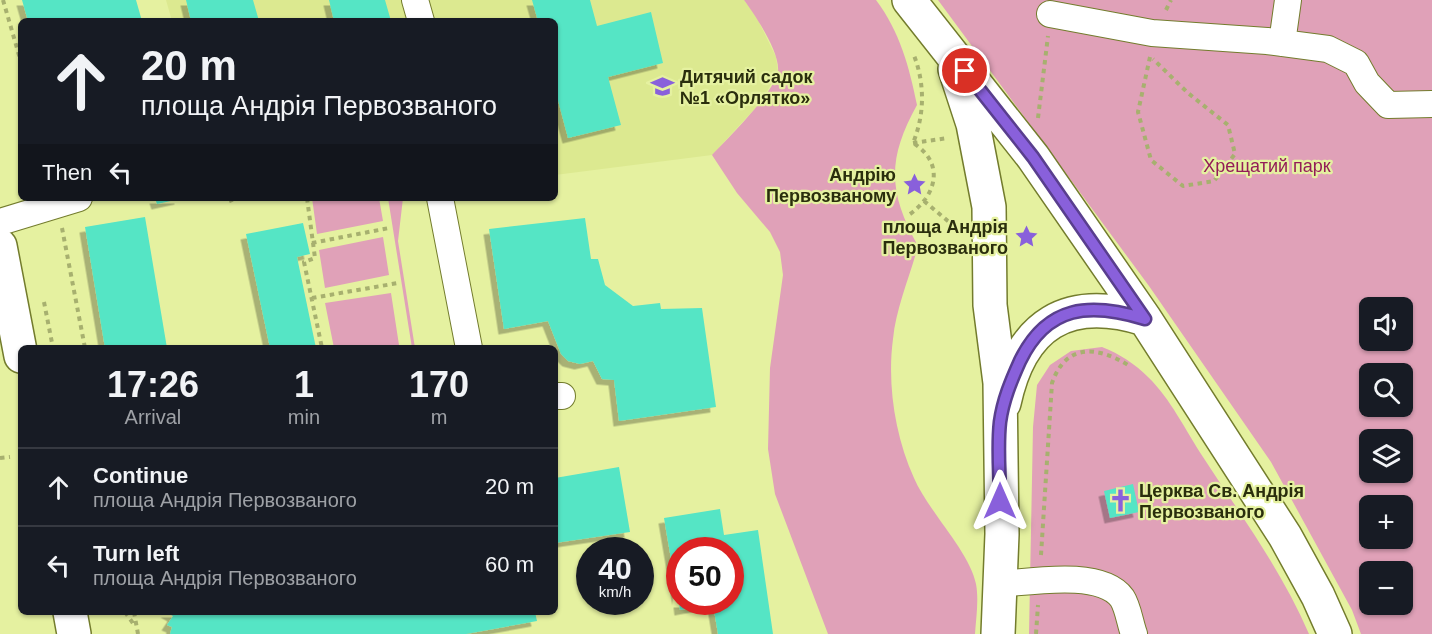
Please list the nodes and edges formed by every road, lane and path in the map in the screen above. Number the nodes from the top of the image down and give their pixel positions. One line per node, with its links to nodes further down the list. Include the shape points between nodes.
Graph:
1 (3, 0): 9 (path)
2 (415, 0): 6 (street)
3 (909, 0): 10 (main road)
4 (1288, 0): 7 (street)
5 (1050, 14): 7 (street, via 1152,33); 15 (path)
6 (420, 18)
7 (1282, 43): 12 (street, via 1328,49 1356,63 1367,83 1388,105)
8 (911, 48): 14 (path, via 924,101)
9 (18, 52)
10 (950, 53): 15 (main road); 36 (main road, via 973,124 989,207 990,305)
11 (1150, 57): 11 (path, via 1138,112 1151,160 1183,186 1214,181 1235,154 1228,125)
12 (1432, 104)
13 (957, 136): 14 (path)
14 (913, 143): 18 (path, via 925,150 933,163 933,185)
15 (1033, 157): 29 (main road)
16 (307, 201): 24 (path)
17 (441, 201): 34 (street)
18 (924, 201): 20 (path); 23 (path)
19 (68, 202): 21 (street); 32 (path)
20 (910, 214)
21 (0, 222)
22 (389, 228): 24 (path)
23 (965, 235)
24 (312, 243): 27 (path, via 315,258 304,262)
25 (0, 246): 30 (main road)
26 (398, 282): 27 (path)
27 (312, 298): 33 (path)
28 (44, 302): 31 (path)
29 (1145, 319): 36 (main road, via 1117,310 1090,310 1063,315 1044,326 1029,341 1008,384); 48 (main road, via 1285,536)
30 (19, 345)
31 (52, 345)
32 (85, 345)
33 (321, 345)
34 (468, 345)
35 (1128, 365): 39 (path, via 1109,354 1088,351 1076,353 1057,370)
36 (1000, 423): 40 (main road)
37 (10, 457): 38 (path)
38 (0, 458)
39 (1040, 581): 40 (street); 47 (street, via 1092,580 1112,590 1122,598)
40 (999, 584): 46 (main road)
41 (71, 615): 45 (main road)
42 (127, 615): 44 (path)
43 (135, 615): 44 (path)
44 (138, 632)
45 (74, 634)
46 (998, 634)
47 (1134, 634)
48 (1335, 634)

